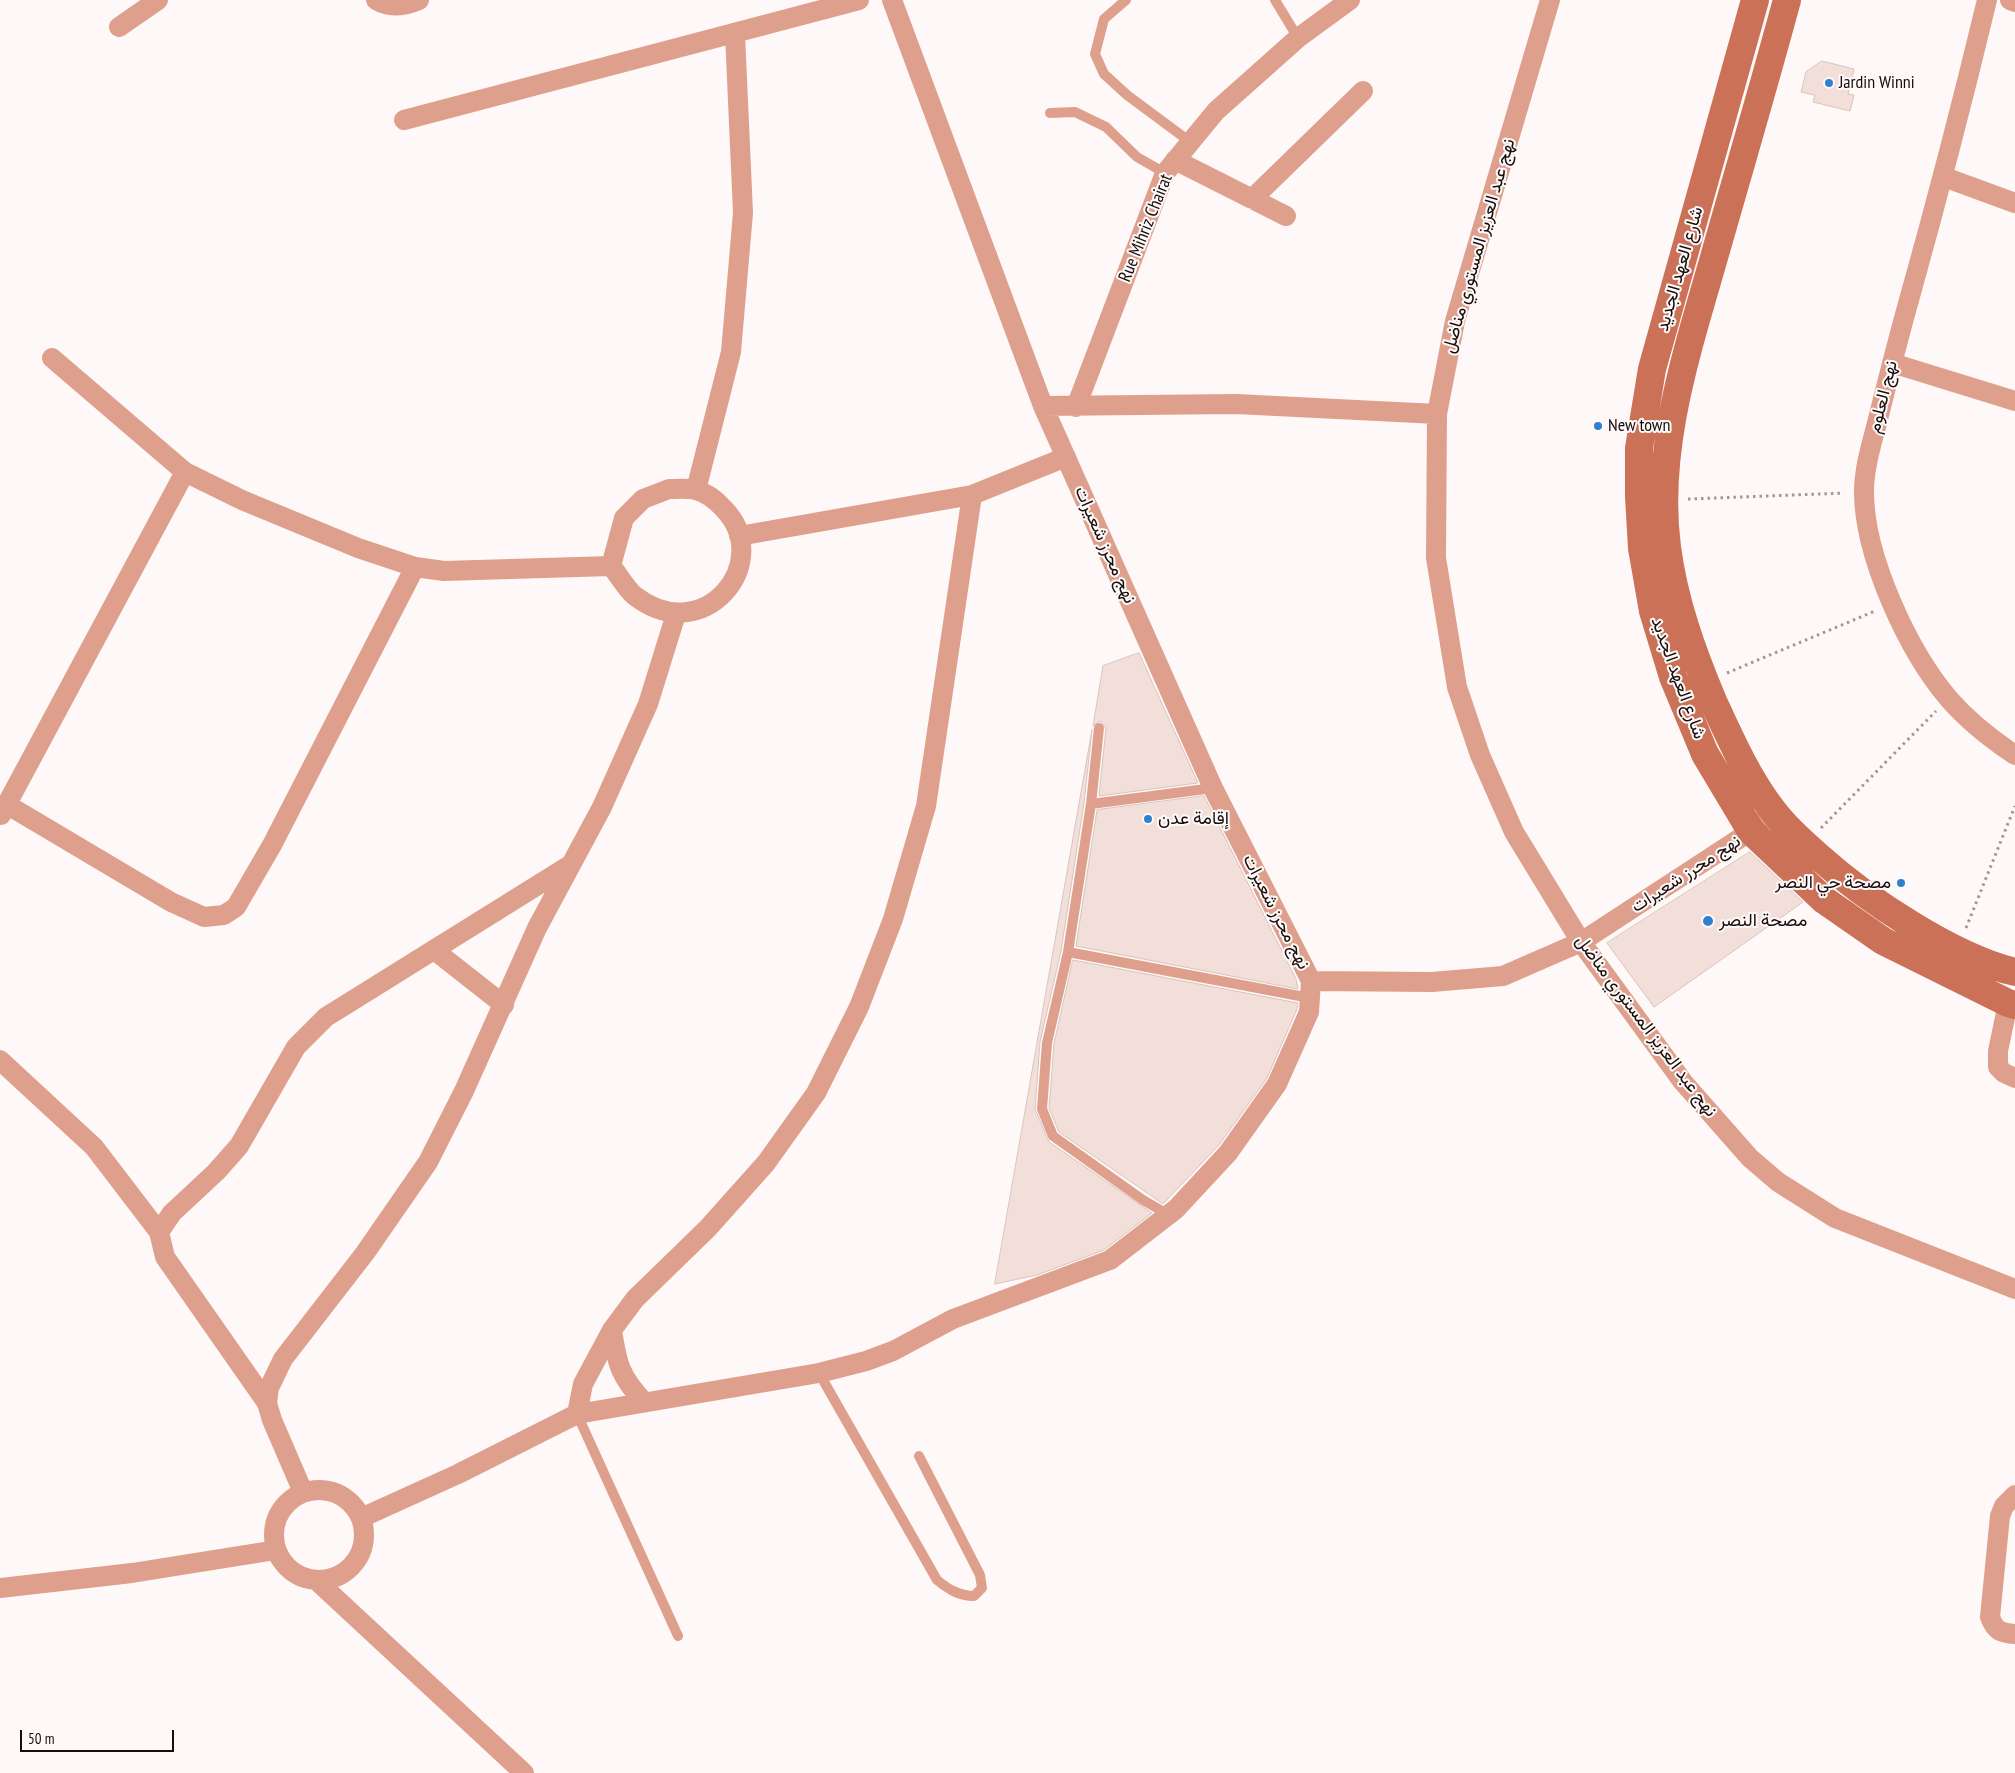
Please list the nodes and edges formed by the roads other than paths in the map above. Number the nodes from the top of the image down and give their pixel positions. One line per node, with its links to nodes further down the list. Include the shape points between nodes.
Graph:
1 (158, 0): 16 (street)
2 (376, 0): 3 (street, via 396,6)
3 (419, 0)
4 (860, 0): 17 (street)
5 (892, 0): 32 (street, نهج محرز شعيرات)
6 (1126, 0): 23 (lane, via 1104,19 1095,54 1104,74)
7 (1275, 0): 19 (lane)
8 (1350, 0): 19 (street, Rue Mihriz Chairat)
9 (1550, 0): 34 (street, نهج عبد العزيز المستوري مناضل, via 1455,321)
10 (1739, 0): 18 (main road)
11 (1755, 0): 18 (main road, شارع العهد الجديد)
12 (1787, 0): 48 (main road, شارع العهد الجديد, via 1680,377 1666,462 1665,500 1667,546 1678,607 1692,650 1733,745)
13 (1988, 0): 25 (street, نهج العلوم)
14 (2010, 0): 15 (street)
15 (2015, 2)
16 (119, 27)
17 (736, 34): 22 (street); 37 (street, via 743,213 732,342)
18 (1746, 34): 49 (main road, شارع العهد الجديد, via 1652,369 1639,448 1639,497 1642,548 1653,611 1674,677 1705,754)
19 (1298, 38): 23 (street, Rue Mihriz Chairat, via 1216,111)
20 (1363, 91): 26 (street)
21 (1050, 113): 24 (lane, via 1076,112 1106,127 1137,157)
22 (404, 120)
23 (1189, 141): 24 (street, Rue Mihriz Chairat)
24 (1170, 167): 26 (street); 33 (street, Rue Mihriz Chairat)
25 (1944, 177): 27 (street); 30 (street, نهج العلوم)
26 (1252, 199): 28 (street)
27 (2015, 203)
28 (1286, 216)
29 (52, 358): 36 (street)
30 (1892, 363): 31 (street); 44 (street, نهج العلوم, via 1868,459 1864,492 1870,540 1883,581 1914,648 1949,698 1984,734)
31 (2015, 401)
32 (1044, 406): 33 (street); 35 (street, نهج محرز شعيرات)
33 (1076, 406): 34 (street, via 1236,404)
34 (1437, 414): 51 (street, نهج عبد العزيز المستوري مناضل, via 1436,558 1457,687 1480,755 1514,832)
35 (1066, 457): 38 (street); 45 (street, نهج محرز شعيرات)
36 (185, 472): 41 (street, via 340,541); 47 (street)
37 (696, 490): 39 (street, via 716,500 730,516); 40 (street, via 669,489 644,498 624,518)
38 (972, 496): 39 (street); 63 (street, via 926,806 893,919 859,1007 816,1093 766,1163 708,1228 635,1299)
39 (739, 536): 42 (street, via 741,554 738,571 729,587 701,609)
40 (611, 566): 41 (street, via 444,571); 42 (street, via 634,595 657,610)
41 (415, 567): 47 (street, via 272,845 236,907 224,915 204,917 171,902)
42 (676, 614): 50 (street, via 648,704 602,808)
43 (1099, 728): 46 (lane)
44 (2015, 755)
45 (1213, 788): 46 (lane); 55 (street, نهج محرز شعيرات)
46 (1091, 804): 53 (lane)
47 (3, 810)
48 (1773, 811): 49 (street, نهج محرز شعيرات); 54 (main road, شارع العهد الجديد, via 1838,874 1895,915 1958,949)
49 (1751, 831): 51 (street, نهج محرز شعيرات); 56 (main road, شارع العهد الجديد, via 1824,900 1883,941)
50 (571, 864): 52 (street); 57 (street, via 537,928)
51 (1581, 942): 55 (street, نهج محرز شعيرات, via 1503,976); 62 (street, نهج عبد العزيز المستوري مناضل, via 1683,1082 1750,1158 1778,1182 1835,1218)
52 (434, 950): 57 (street); 61 (street, via 326,1017 296,1047 239,1146 172,1213)
53 (1068, 952): 55 (lane); 60 (lane, via 1047,1043 1042,1109 1053,1136)
54 (2015, 972)
55 (1311, 989): 60 (street, via 1309,1012 1277,1084 1228,1153)
56 (2011, 1004): 59 (street, via 1998,1051 1998,1067)
57 (504, 1005): 66 (street, via 428,1162 365,1254 284,1359 269,1388)
58 (0, 1060): 61 (street, via 94,1147)
59 (2015, 1078)
60 (1168, 1215): 64 (street, via 1110,1260 953,1319 893,1351)
61 (159, 1232): 66 (street, via 165,1257)
62 (2015, 1289)
63 (612, 1330): 65 (street, via 617,1362 628,1384); 67 (street, via 583,1384)
64 (819, 1373): 65 (street); 68 (lane, via 937,1580 947,1589 974,1596 982,1588 980,1575)
65 (643, 1401): 67 (street)
66 (267, 1403): 69 (street)
67 (576, 1414): 71 (street, via 458,1474); 76 (lane)
68 (919, 1456)
69 (303, 1492): 71 (street, via 320,1490 337,1494 351,1504); 72 (street, via 288,1502 278,1516 273,1533)
70 (2015, 1495): 75 (street, via 2004,1506 2000,1516 1990,1617 1993,1626 2001,1633)
71 (361, 1518): 73 (street, via 364,1536 360,1554 350,1568 334,1578)
72 (276, 1550): 73 (street, via 285,1566 299,1576); 74 (street, via 132,1573)
73 (316, 1580): 77 (street)
74 (0, 1588)
75 (2015, 1634)
76 (678, 1636)
77 (524, 1773)

